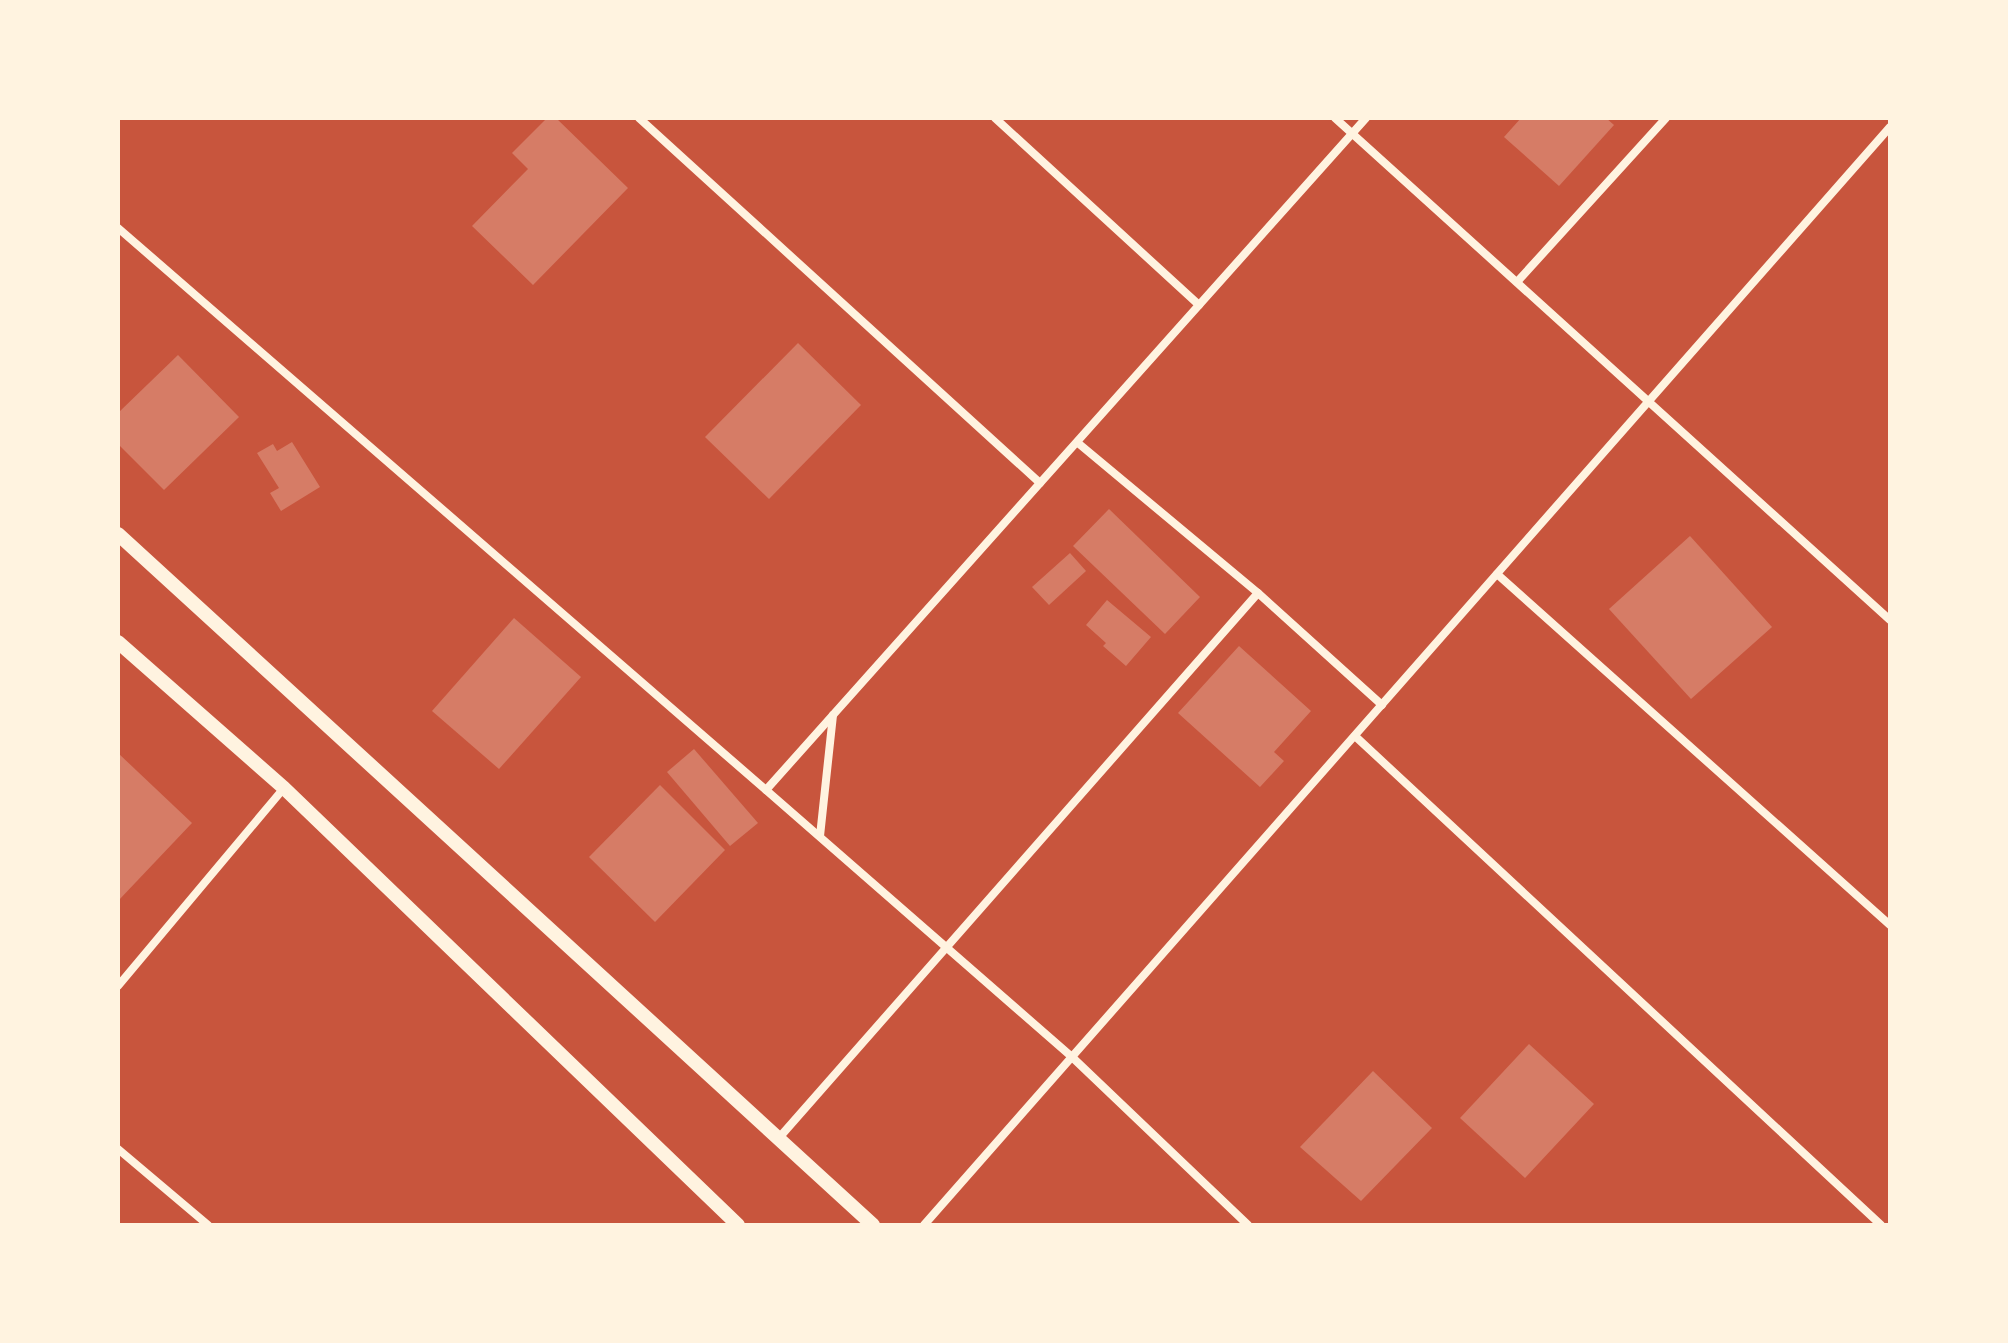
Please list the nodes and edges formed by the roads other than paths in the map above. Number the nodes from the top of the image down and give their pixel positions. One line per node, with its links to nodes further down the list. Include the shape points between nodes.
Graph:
1 (639, 118): 13 (street)
2 (995, 118): 10 (street)
3 (1335, 118): 7 (street)
4 (1366, 118): 7 (street)
5 (1666, 118): 9 (street)
6 (1890, 127): 11 (street)
7 (1353, 134): 9 (street); 10 (street)
8 (118, 228): 23 (street)
9 (1517, 282): 11 (street)
10 (1199, 305): 12 (street)
11 (1649, 402): 15 (street); 17 (street)
12 (1078, 443): 13 (street); 16 (street)
13 (1040, 483): 20 (street)
14 (118, 534): 29 (street)
15 (1497, 574): 19 (street); 25 (street)
16 (1258, 593): 19 (street); 26 (street)
17 (1890, 620)
18 (118, 642): 22 (street)
19 (1382, 705): 21 (street)
20 (833, 715): 23 (street); 24 (street)
21 (1355, 736): 28 (street); 36 (street)
22 (284, 788): 27 (street); 32 (street)
23 (766, 790): 24 (street)
24 (820, 836): 26 (street)
25 (1890, 925)
26 (946, 945): 28 (street); 29 (street)
27 (118, 986)
28 (1072, 1057): 34 (street); 35 (street)
29 (778, 1139): 33 (street)
30 (118, 1149): 31 (street)
31 (208, 1225)
32 (738, 1225)
33 (873, 1225)
34 (924, 1225)
35 (1248, 1225)
36 (1881, 1225)

